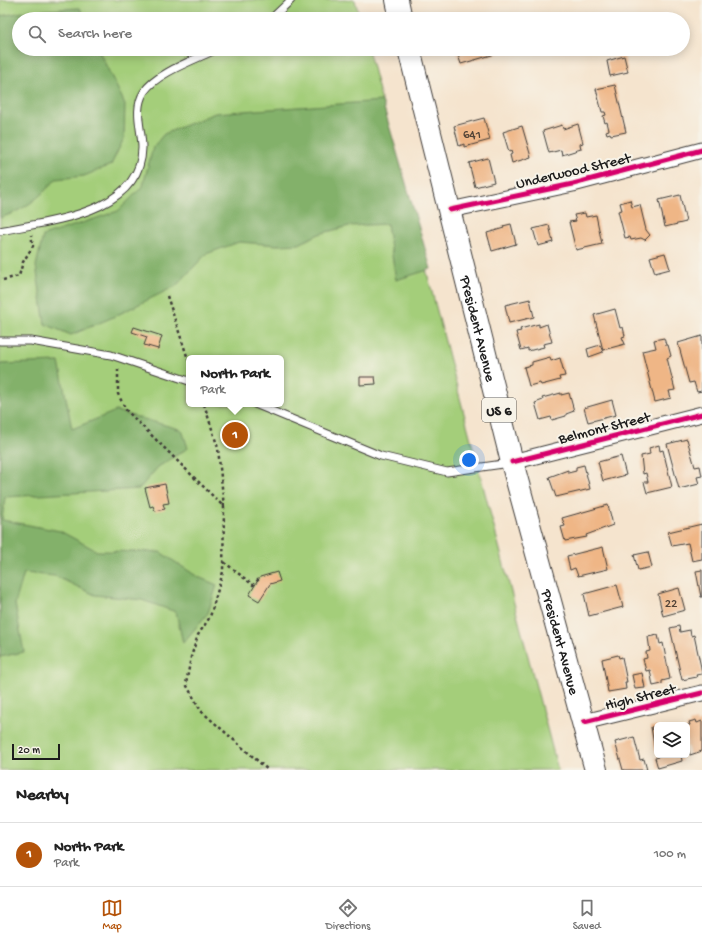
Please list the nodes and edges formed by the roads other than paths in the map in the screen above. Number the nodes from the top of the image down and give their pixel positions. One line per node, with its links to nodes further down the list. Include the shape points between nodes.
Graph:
1 (291, 0): 3 (lane)
2 (397, 0): 4 (main road)
3 (278, 12)
4 (400, 12)
5 (203, 56): 9 (lane, via 170,72 144,92 138,117 142,148 140,165 122,193 106,204 89,210)
6 (411, 56): 8 (main road, President Avenue / US 6)
7 (702, 150): 8 (street, Underwood Street, via 573,184)
8 (450, 210): 14 (main road, President Avenue / US 6)
9 (0, 231)
10 (0, 341): 11 (lane, via 31,341 119,358)
11 (186, 380)
12 (262, 407): 14 (lane, via 382,456 447,472)
13 (702, 414): 14 (street, Belmont Street)
14 (512, 462): 16 (main road, President Avenue / US 6)
15 (702, 693): 16 (street, High Street)
16 (584, 722): 17 (main road, President Avenue / US 6)
17 (596, 770)

